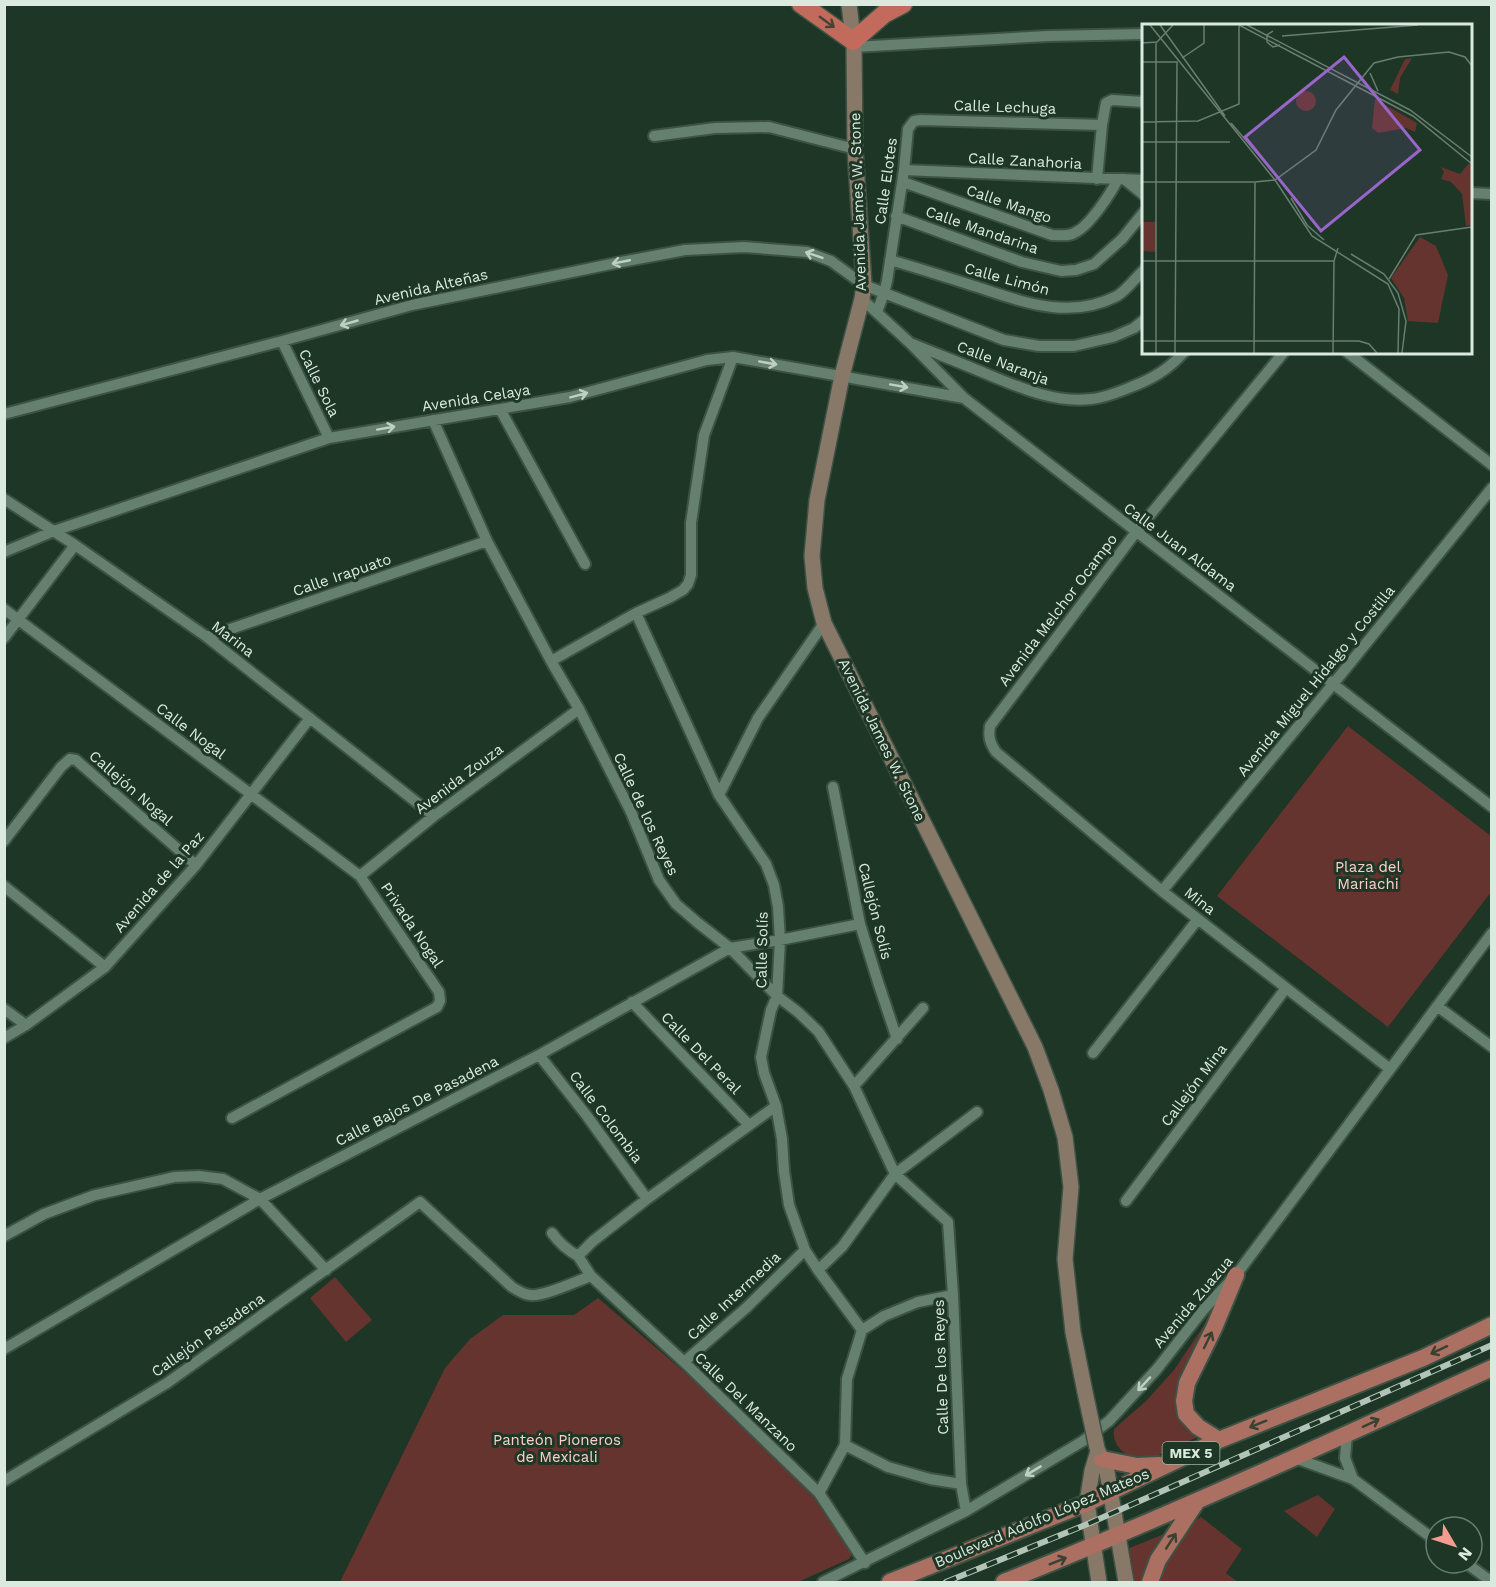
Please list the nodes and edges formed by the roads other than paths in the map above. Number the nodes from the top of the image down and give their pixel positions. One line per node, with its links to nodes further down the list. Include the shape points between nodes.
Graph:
1 (801, 4): 5 (highway, one-way to 5)
2 (849, 4): 5 (main road, Avenida James W. Stone)
3 (903, 4): 5 (highway, via 884,14)
4 (1142, 34): 5 (street)
5 (853, 44): 10 (main road, Avenida James W. Stone)
6 (1142, 102): 8 (street, via 1106,103)
7 (910, 125): 8 (street, Calle Lechuga, via 921,120); 11 (street, Calle Elotes)
8 (1102, 126): 12 (street)
9 (654, 136): 10 (street, via 715,128 769,127)
10 (855, 148): 23 (main road, Avenida James W. Stone)
11 (904, 170): 12 (street, Calle Zanahoria); 15 (street, Calle Elotes)
12 (1097, 179): 13 (street, Calle Zanahoria)
13 (1121, 179): 14 (street, Calle Zanahoria); 15 (street, Calle Mango, via 1087,223 1068,235 1052,235); 17 (street)
14 (1142, 180)
15 (903, 182): 20 (street, Calle Elotes)
16 (1472, 193): 18 (street)
17 (1142, 194)
18 (1491, 194)
19 (1142, 213): 20 (street, Calle Mandarina, via 1122,239 1094,264 1061,271 1022,262)
20 (896, 216): 21 (street, Calle Elotes)
21 (890, 260): 22 (street, Calle Limón, via 1036,305 1062,308 1101,303 1120,294); 24 (street, Calle Elotes)
22 (1142, 271)
23 (863, 292): 24 (street, Calle Naranja); 25 (street, Calle Juan Aldama); 27 (street, Avenida Alteñas, one-way to 27, via 831,261 807,252 744,247 685,250 412,305); 33 (main road, Avenida James W. Stone)
24 (884, 293): 25 (street, Calle Elotes); 26 (street, Calle Naranja, via 1004,340 1039,346 1074,346 1113,337)
25 (877, 312): 28 (street, Calle Juan Aldama)
26 (1142, 321)
27 (282, 341): 36 (street, Avenida Alteñas); 38 (street, Calle Sola)
28 (910, 343): 29 (street, Calle Naranja, via 1014,386 1068,399 1091,399 1123,391 1152,379); 34 (street, Calle Juan Aldama)
29 (1182, 354)
30 (1282, 354): 43 (street, Avenida Melchor Ocampo)
31 (1350, 354): 39 (street)
32 (733, 357): 33 (street, Avenida Celaya, one-way to 33); 35 (street, Avenida Celaya, one-way to 32, via 570,397 707,360); 49 (street, via 705,435 688,584)
33 (842, 376): 34 (street, Avenida Celaya, one-way to 34); 51 (main road, Avenida James W. Stone, via 817,500 812,556)
34 (964, 398): 43 (street, Calle Juan Aldama)
35 (500, 409): 37 (street, Avenida Celaya); 47 (street)
36 (4, 414)
37 (433, 420): 38 (street, Avenida Celaya, one-way to 37); 44 (street, Calle de los Reyes)
38 (329, 438): 42 (street, Avenida Celaya)
39 (1491, 465)
40 (1491, 488): 55 (street, Avenida Miguel Hidalgo y Costilla)
41 (4, 499): 42 (street, Marina)
42 (54, 531): 45 (street, Marina); 46 (street, Avenida Celaya)
43 (1136, 532): 55 (street, Calle Juan Aldama); 58 (street, Avenida Melchor Ocampo, via 990,726 990,744)
44 (487, 541): 52 (street, Calle Irapuato); 54 (street, Calle de los Reyes)
45 (75, 545): 50 (street); 52 (street, Marina)
46 (4, 552)
47 (585, 564)
48 (4, 609): 50 (street, Calle Nogal)
49 (636, 613): 54 (street); 61 (street, Calle Solís)
50 (18, 619): 53 (street); 60 (street, Calle Nogal)
51 (824, 623): 61 (street, via 758,718); 115 (main road, Avenida James W. Stone, bridge, via 1035,1047 1051,1090 1065,1137 1071,1187 1065,1259 1073,1332)
52 (207, 637): 57 (street, Marina)
53 (4, 638)
54 (551, 661): 56 (street, Calle de los Reyes)
55 (1334, 683): 62 (street, Calle Juan Aldama); 68 (street, Avenida Miguel Hidalgo y Costilla)
56 (579, 709): 63 (street, Avenida Zouza); 73 (street, Calle de los Reyes, via 631,812 659,880 676,904)
57 (310, 718): 60 (street, Avenida de la Paz); 63 (street, Marina)
58 (996, 752): 68 (street, Mina)
59 (833, 787): 70 (street, Callejón Solís)
60 (250, 794): 65 (street, Avenida de la Paz); 66 (street, Calle Nogal)
61 (719, 795): 72 (street, Calle Solís, via 766,864 774,885)
62 (1491, 807)
63 (434, 816): 66 (street, Avenida Zouza)
64 (4, 841): 65 (street, Callejón Nogal, via 70,759 76,760)
65 (196, 865): 74 (street, Avenida de la Paz)
66 (360, 876): 91 (street, Privada Nogal, via 439,992 441,1001 437,1007)
67 (4, 886): 74 (street)
68 (1162, 891): 69 (street, Mina)
69 (1198, 919): 75 (street, Mina); 85 (street)
70 (860, 924): 72 (street, Calle Bajos De Pasadena); 83 (street, Callejón Solís)
71 (1491, 933): 78 (street, Avenida Zuazua)
72 (780, 940): 73 (street, Calle Bajos De Pasadena); 76 (street, Calle Solís)
73 (730, 948): 76 (street, Calle de los Reyes); 77 (street, Calle Bajos De Pasadena)
74 (105, 967): 81 (street, Avenida de la Paz)
75 (1286, 988): 87 (street, Mina); 96 (street, Callejón Mina)
76 (777, 996): 88 (street, Calle de los Reyes, via 818,1031); 89 (street, Calle Solís, via 761,1057)
77 (632, 1002): 86 (street, Calle Bajos De Pasadena); 92 (street, Calle Del Peral)
78 (1437, 1006): 84 (street); 87 (street, Avenida Zuazua)
79 (923, 1008): 83 (street)
80 (4, 1009): 81 (street)
81 (26, 1025): 82 (street, Avenida de la Paz)
82 (4, 1038)
83 (897, 1039): 88 (street)
84 (1491, 1047)
85 (1093, 1053)
86 (539, 1054): 94 (street, Calle Bajos De Pasadena); 95 (street, Calle Colombia)
87 (1389, 1069): 104 (street, Avenida Zuazua)
88 (854, 1086): 93 (street, Calle de los Reyes)
89 (776, 1106): 92 (street); 100 (street, Calle Solís, via 789,1204)
90 (977, 1112): 93 (street)
91 (232, 1118)
92 (749, 1125): 95 (street)
93 (895, 1174): 97 (street, Calle de los Reyes); 103 (street, via 842,1248)
94 (260, 1199): 99 (street, via 223,1179 174,1177 95,1195 44,1214); 102 (street); 109 (street, Calle Bajos De Pasadena)
95 (647, 1199): 101 (street)
96 (1126, 1201)
97 (948, 1222): 106 (street, Calle De los Reyes)
98 (552, 1233): 101 (street)
99 (4, 1236)
100 (805, 1250): 103 (street, Calle Solís); 110 (street, Calle Intermedia)
101 (578, 1256): 105 (street)
102 (326, 1270): 105 (street, Callejón Pasadena, via 420,1202 520,1292 541,1294); 119 (street, Callejón Pasadena, via 167,1383)
103 (818, 1270): 108 (street, Calle Solís)
104 (1236, 1275): 113 (main road, one-way to 104, via 1186,1414 1184,1401 1187,1383); 125 (street, Avenida Zuazua, one-way to 125, via 1109,1421 1083,1442)
105 (591, 1276): 110 (street, Calle Del Manzano)
106 (953, 1295): 108 (street, via 918,1302); 120 (street, Calle De los Reyes)
107 (1491, 1325): 113 (main road, Boulevard Adolfo López Mateos / MEX 5, one-way to 113, via 1423,1358)
108 (862, 1330): 114 (street, via 847,1379)
109 (4, 1349)
110 (684, 1362): 122 (street, Calle Del Manzano)
111 (1491, 1368): 112 (main road, one-way to 111)
112 (1347, 1434): 116 (main road); 118 (street, via 1345,1458)
113 (1219, 1440): 117 (main road, Boulevard Adolfo López Mateos / MEX 5)
114 (845, 1445): 120 (street, via 888,1467); 122 (street)
115 (1099, 1453): 117 (main road, via 1137,1466); 121 (main road, Avenida James W. Stone); 124 (main road, Avenida James W. Stone)
116 (1295, 1458): 118 (street); 123 (main road)
117 (1169, 1464): 121 (main road, Boulevard Adolfo López Mateos / MEX 5)
118 (1353, 1479): 126 (street)
119 (4, 1481)
120 (961, 1484): 125 (street, Calle De los Reyes)
121 (1111, 1491): 124 (main road, Boulevard Adolfo López Mateos / MEX 5); 127 (main road, Avenida James W. Stone)
122 (819, 1493): 129 (street, Calle Del Manzano)
123 (1197, 1501): 127 (main road); 135 (main road, one-way to 123, via 1158,1560)
124 (1087, 1503): 128 (main road, Avenida James W. Stone); 131 (main road, Boulevard Adolfo López Mateos / MEX 5)
125 (966, 1511): 129 (street, Avenida Zuazua)
126 (1424, 1532)
127 (1118, 1536): 128 (main road); 134 (main road, Avenida James W. Stone)
128 (1093, 1546): 132 (main road, one-way to 128); 133 (main road, Avenida James W. Stone)
129 (865, 1563): 130 (street, Avenida Zuazua)
130 (823, 1582)
131 (890, 1582)
132 (1004, 1582)
133 (1099, 1582)
134 (1126, 1582)
135 (1150, 1582)

